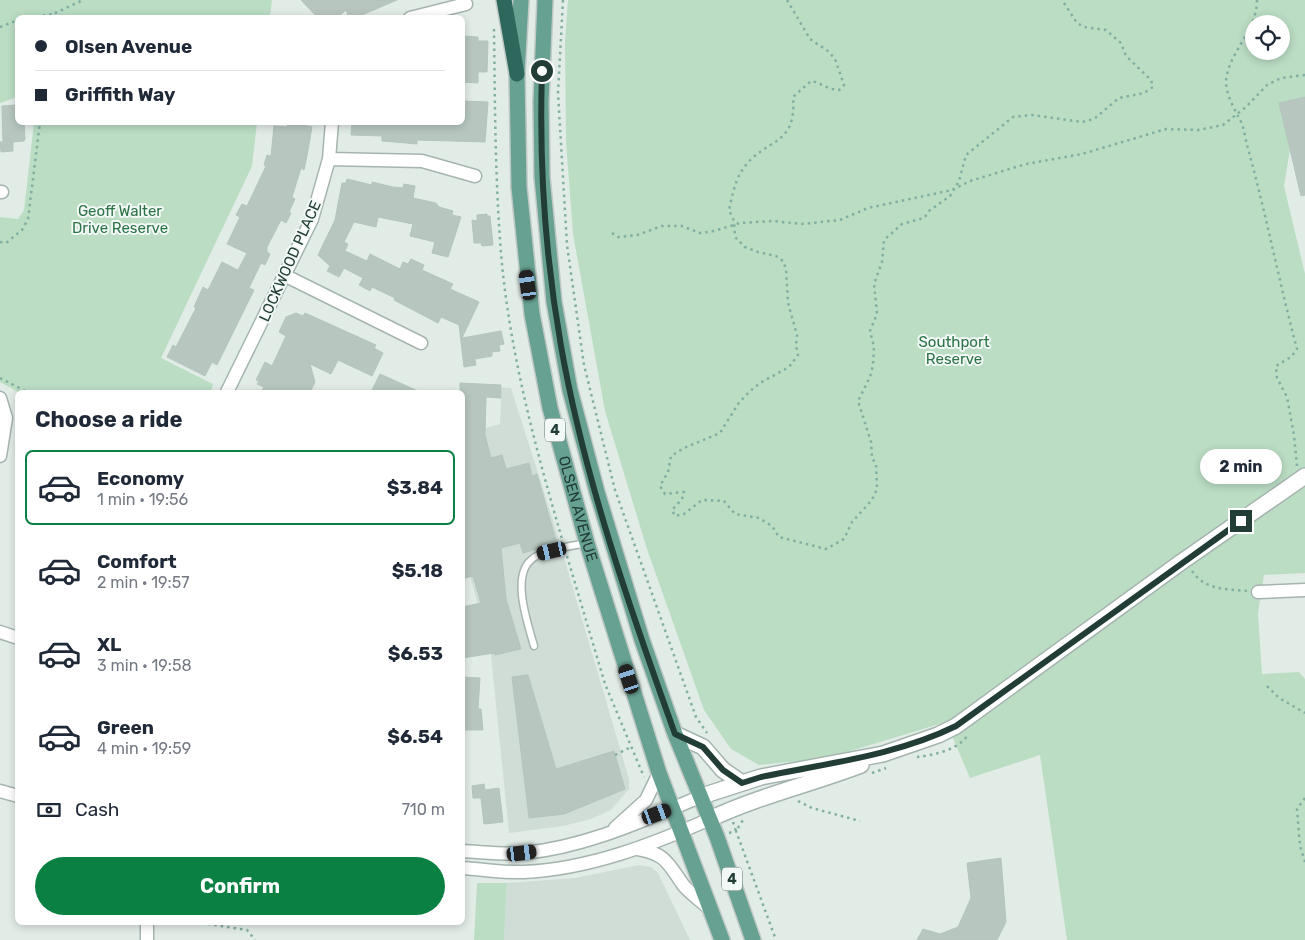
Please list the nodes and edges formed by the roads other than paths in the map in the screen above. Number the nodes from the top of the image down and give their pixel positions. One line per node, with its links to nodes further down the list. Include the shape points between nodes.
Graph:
1 (504, 0): 6 (highway)
2 (521, 0): 6 (main road, OLSEN AVENUE / 4)
3 (545, 0): 22 (main road, OLSEN AVENUE / 4, via 542,177 561,346 597,492 642,640)
4 (466, 4): 5 (street)
5 (422, 15)
6 (517, 74): 16 (main road, OLSEN AVENUE / 4, via 518,187 532,314 559,448)
7 (332, 125): 8 (street, LOCKWOOD PLACE)
8 (329, 159): 9 (street, via 422,161); 10 (street, LOCKWOOD PLACE, via 312,219)
9 (474, 176)
10 (284, 275): 11 (street); 12 (street, LOCKWOOD PLACE)
11 (421, 343)
12 (228, 390)
13 (0, 398): 14 (street, via 6,418)
14 (0, 456)
15 (1304, 477): 23 (street, via 1185,566 956,726)
16 (586, 543): 21 (lane, via 540,554 529,560 521,593); 24 (main road, OLSEN AVENUE / 4)
17 (1305, 590): 18 (street)
18 (1258, 592)
19 (0, 632): 20 (street)
20 (15, 637)
21 (534, 646)
22 (675, 734): 25 (street, via 703,747 723,770); 28 (main road, OLSEN AVENUE / 4)
23 (886, 760): 25 (street, via 761,777); 30 (street, via 784,790)
24 (659, 773): 29 (main road, OLSEN AVENUE / 4); 32 (street, via 646,800)
25 (742, 783): 28 (street)
26 (0, 791): 27 (street)
27 (15, 795)
28 (702, 796): 29 (street); 30 (main road, OLSEN AVENUE / 4)
29 (671, 809): 31 (main road, OLSEN AVENUE / 4); 32 (street)
30 (710, 819): 31 (street); 40 (main road, OLSEN AVENUE / 4)
31 (680, 832): 33 (street); 36 (main road, OLSEN AVENUE / 4)
32 (609, 833): 34 (street, via 539,851 503,854)
33 (638, 848): 35 (street, via 599,860 523,872); 36 (street, via 655,851 662,856 685,887)
34 (465, 851)
35 (465, 868)
36 (710, 909): 39 (main road, OLSEN AVENUE / 4)
37 (147, 925): 38 (street)
38 (147, 940)
39 (722, 940)
40 (753, 940)

